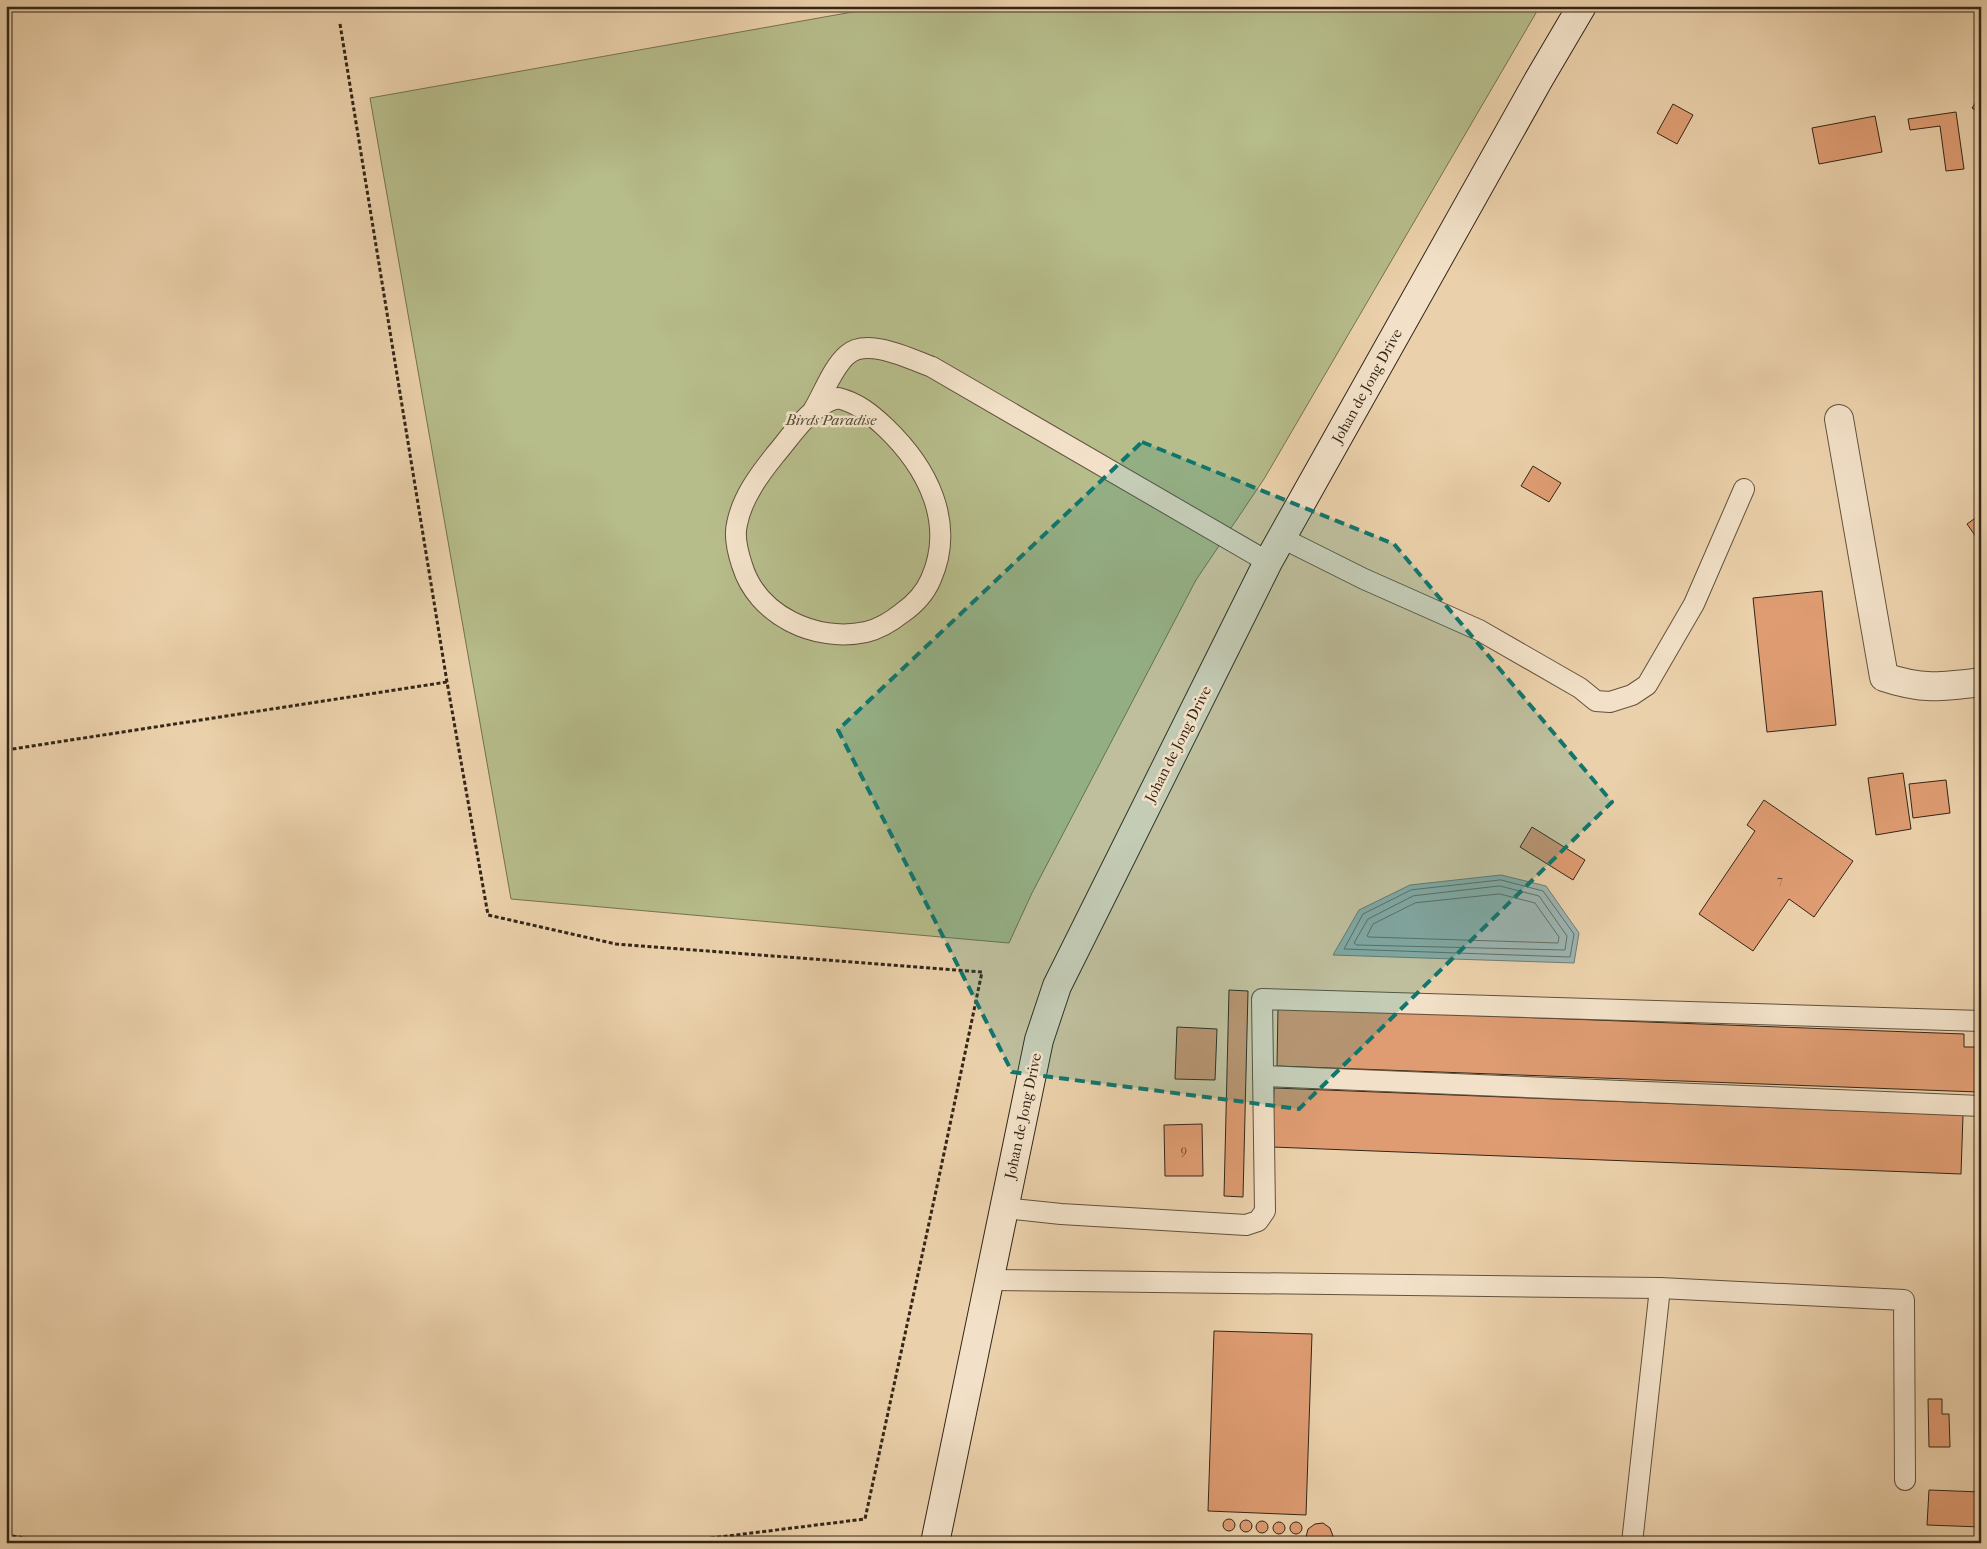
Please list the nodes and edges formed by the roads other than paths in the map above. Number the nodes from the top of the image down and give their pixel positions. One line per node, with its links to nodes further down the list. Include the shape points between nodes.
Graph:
1 (1582, 6): 5 (street, Johan de Jong Drive)
2 (814, 409): 2 (lane, via 748,493 737,525 738,554 745,575 759,598 777,615 805,628 838,634 866,632 891,622 909,608 931,580 940,536 937,504 926,477 901,442 861,406 838,398); 6 (lane, via 836,369 858,348 898,354 932,367)
3 (1839, 418): 7 (street, via 1884,677 1922,687)
4 (1744, 489): 5 (lane, via 1694,604 1648,685 1632,695 1610,702 1596,702 1580,688 1479,630 1364,580)
5 (1282, 538): 6 (street, Johan de Jong Drive)
6 (1268, 562): 11 (street, Johan de Jong Drive, via 1057,986 1039,1040)
7 (1981, 682)
8 (1981, 1021): 9 (lane, via 1262,999)
9 (1263, 1076): 10 (lane); 11 (lane, via 1265,1211 1258,1221 1246,1225)
10 (1981, 1106)
11 (1004, 1208): 12 (street, Johan de Jong Drive)
12 (988, 1280): 13 (lane); 15 (street, Johan de Jong Drive)
13 (1660, 1288): 14 (lane, via 1904,1300); 16 (lane)
14 (1905, 1480)
15 (935, 1543)
16 (1632, 1543)

